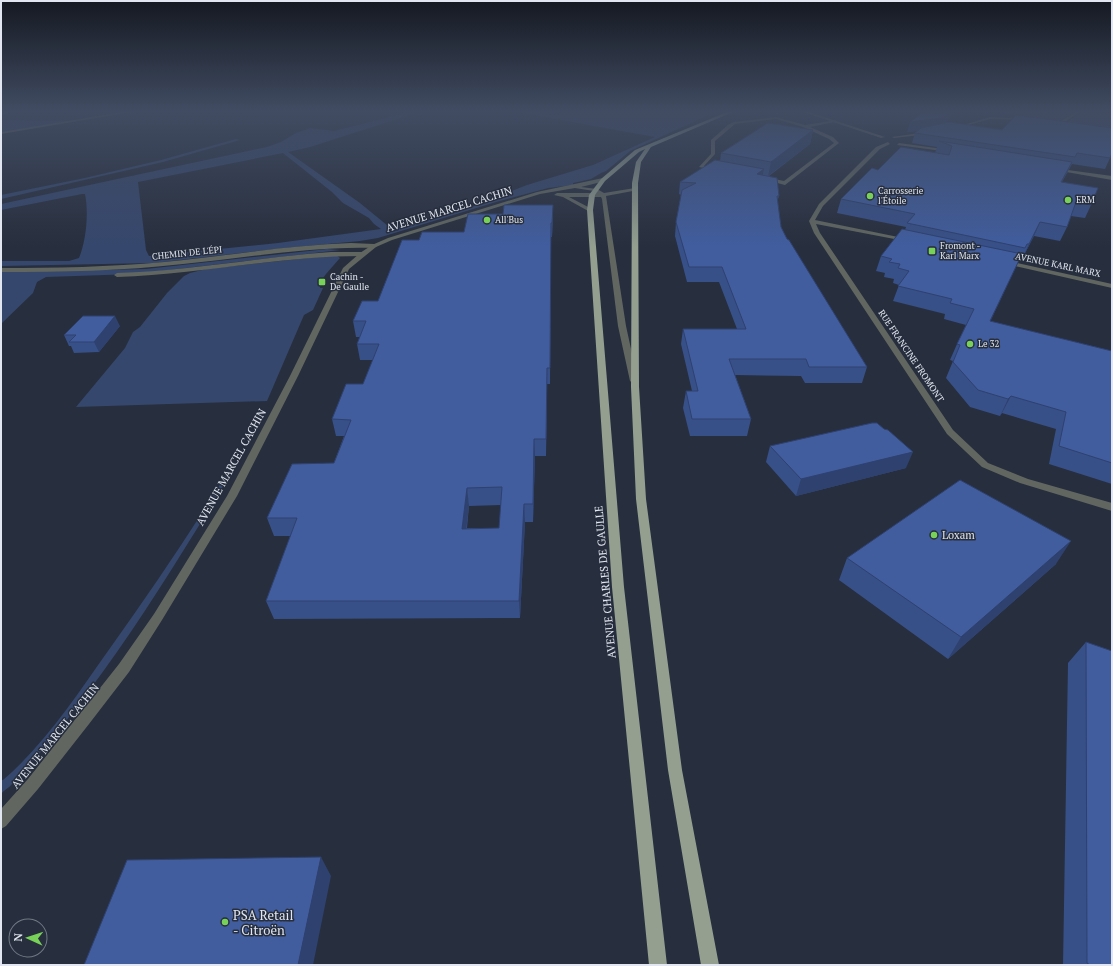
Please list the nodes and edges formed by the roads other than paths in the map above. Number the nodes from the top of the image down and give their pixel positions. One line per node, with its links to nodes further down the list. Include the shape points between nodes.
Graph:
1 (630, 157): 10 (main road)
2 (641, 157): 12 (main road, via 636,166)
3 (710, 157): 7 (street, via 701,167)
4 (819, 157): 8 (street, via 785,183)
5 (869, 157): 18 (street, via 821,205)
6 (1051, 168): 9 (street)
7 (724, 171)
8 (762, 178)
9 (1112, 178)
10 (602, 180): 11 (street, AVENUE MARCEL CACHIN); 13 (main road)
11 (573, 187): 13 (street, AVENUE MARCEL CACHIN); 16 (street, AVENUE MARCEL CACHIN)
12 (635, 190): 15 (street, AVENUE MARCEL CACHIN); 26 (main road)
13 (593, 193): 14 (street, AVENUE MARCEL CACHIN); 15 (street, AVENUE MARCEL CACHIN); 17 (main road, AVENUE CHARLES DE GAULLE)
14 (557, 195): 16 (street, AVENUE MARCEL CACHIN); 17 (street, AVENUE MARCEL CACHIN, via 571,199)
15 (603, 195): 26 (street, via 622,326)
16 (525, 198): 20 (street, AVENUE MARCEL CACHIN, via 416,230)
17 (590, 210): 29 (main road, AVENUE CHARLES DE GAULLE, via 618,587)
18 (812, 220): 19 (street); 27 (street, RUE FRANCINE FROMONT, via 817,233 950,432 985,465 1024,481)
19 (914, 243)
20 (374, 246): 21 (street, AVENUE MARCEL CACHIN); 23 (street, CHEMIN DE L'ÉPI, via 304,248 145,266)
21 (362, 254): 24 (street, via 334,253 177,272); 28 (street, AVENUE MARCEL CACHIN, via 346,268 232,496 158,617 124,668 84,720)
22 (997, 261): 25 (street, AVENUE KARL MARX)
23 (1, 270)
24 (117, 275)
25 (1112, 286)
26 (635, 387): 30 (main road, via 642,499 674,770)
27 (1112, 507)
28 (1, 821)
29 (658, 965)
30 (710, 965)

